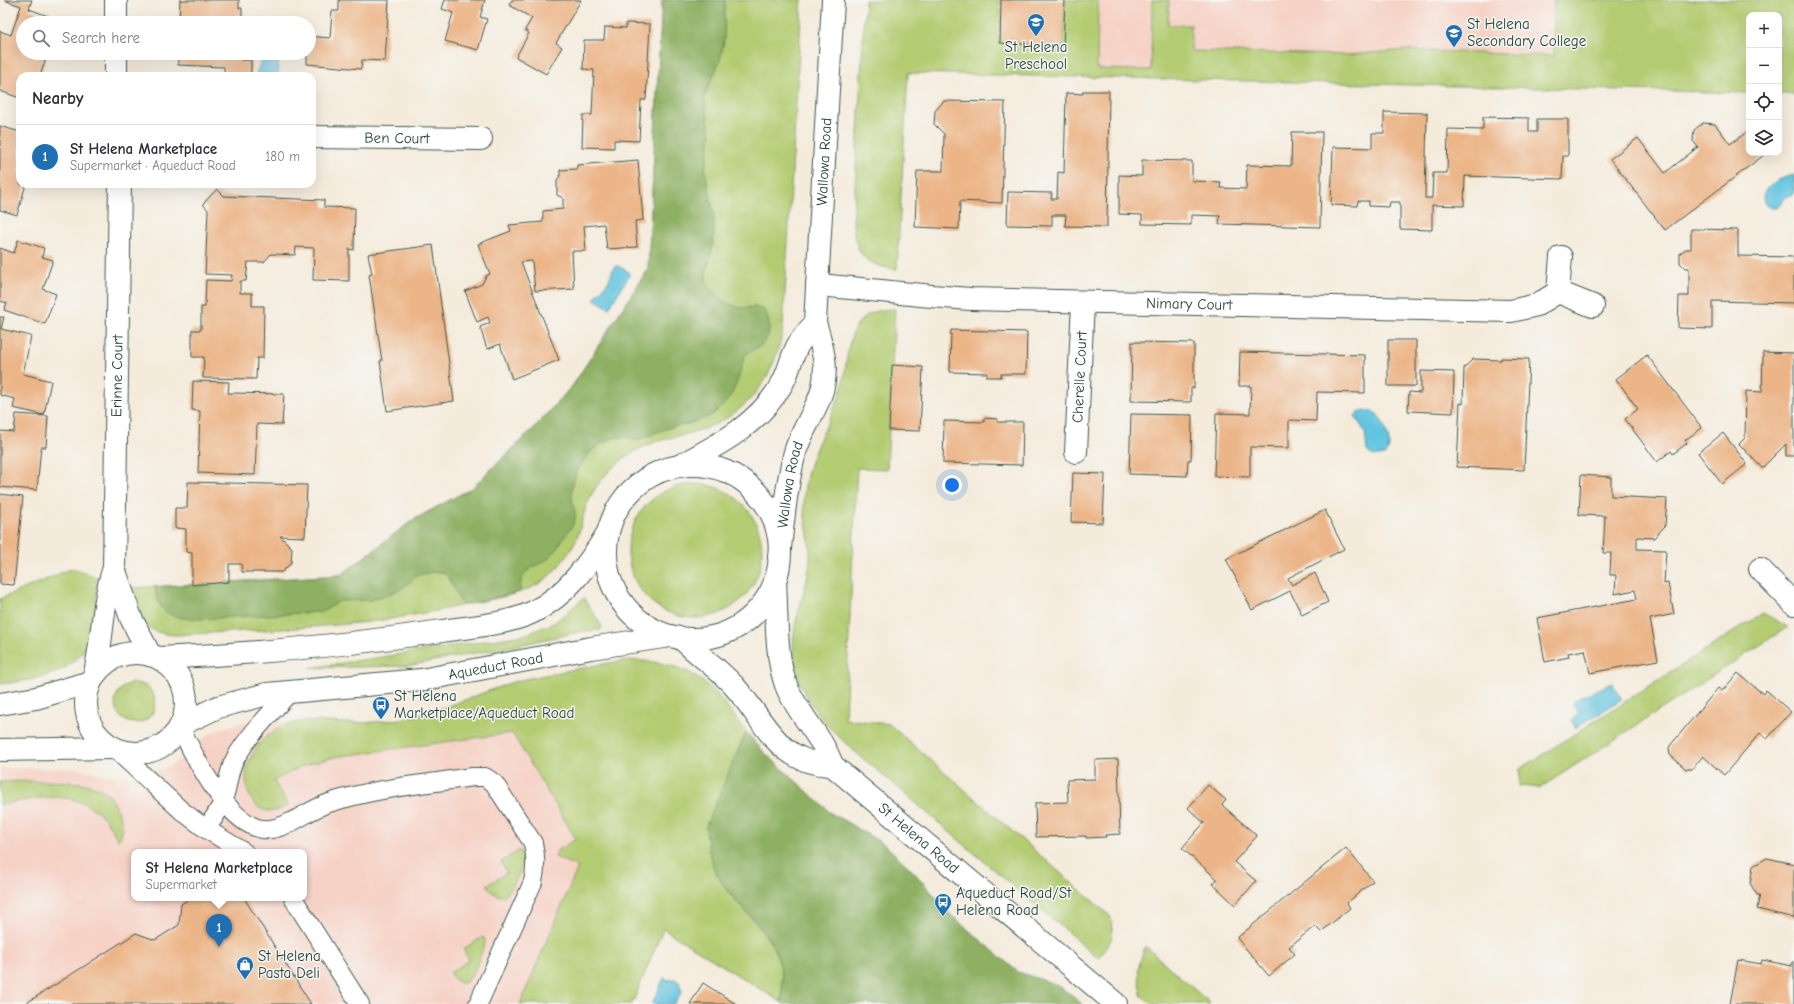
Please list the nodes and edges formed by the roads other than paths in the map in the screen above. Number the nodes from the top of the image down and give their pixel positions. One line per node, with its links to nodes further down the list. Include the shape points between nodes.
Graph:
1 (116, 0): 3 (main road)
2 (833, 0): 10 (main road, Wallowa Road)
3 (116, 16)
4 (116, 60): 5 (main road)
5 (116, 72)
6 (316, 137): 7 (main road, Ben Court)
7 (481, 139)
8 (120, 188): 19 (main road, Erinne Court)
9 (1561, 257): 11 (main road)
10 (817, 285): 12 (main road, Nimary Court, via 922,296); 14 (main road, Wallowa Road)
11 (1558, 292): 12 (main road, Nimary Court, via 1537,305 1512,311); 13 (main road)
12 (1083, 302): 15 (main road, Cherelle Court)
13 (1593, 306)
14 (815, 323): 16 (main road, via 797,346 785,378 766,408 748,425 722,443); 18 (main road, Wallowa Road, via 824,352 824,383 821,396 798,444 788,480)
15 (1076, 452)
16 (680, 466): 17 (main road, via 666,469 640,483 620,504); 18 (main road, via 697,465 730,473 753,490 767,508 774,523)
17 (608, 532): 23 (main road, via 608,572 615,590 626,607 640,621 657,631); 24 (main road, via 582,571 564,592 532,612 512,618 434,632 341,644 214,656)
18 (779, 557): 21 (main road)
19 (114, 568): 24 (main road, Erinne Court, via 131,618); 25 (main road, Erinne Court, via 106,597 101,650)
20 (1760, 569): 22 (main road)
21 (775, 580): 23 (main road, via 756,611 728,631 711,637); 31 (main road, St Helena Road, via 779,647 786,684 804,718 827,750)
22 (1794, 604)
23 (675, 637): 26 (main road, Aqueduct Road, via 591,648 421,680); 31 (main road, via 735,687 779,743 806,762)
24 (155, 656): 25 (main road, via 135,653 120,655 106,662); 28 (main road, via 171,667 186,694 186,709)
25 (93, 677): 27 (main road, via 36,698); 29 (main road, via 86,694 88,720 94,731)
26 (290, 692): 28 (main road, Aqueduct Road, via 241,700 218,707); 32 (lane, via 254,731 234,760)
27 (0, 704)
28 (181, 726): 29 (main road, via 170,740 158,748 143,753 128,753); 32 (lane, via 197,762)
29 (114, 749): 30 (main road); 33 (lane, via 182,811)
30 (0, 750)
31 (832, 764): 38 (main road, St Helena Road)
32 (223, 802): 33 (lane); 37 (lane, via 241,818 261,829 269,829 328,803 357,795 473,777 485,777 494,783 533,843 536,865 533,882)
33 (206, 829): 34 (lane)
34 (239, 849)
35 (295, 901): 36 (lane)
36 (360, 1004)
37 (478, 1004)
38 (1116, 1004)

